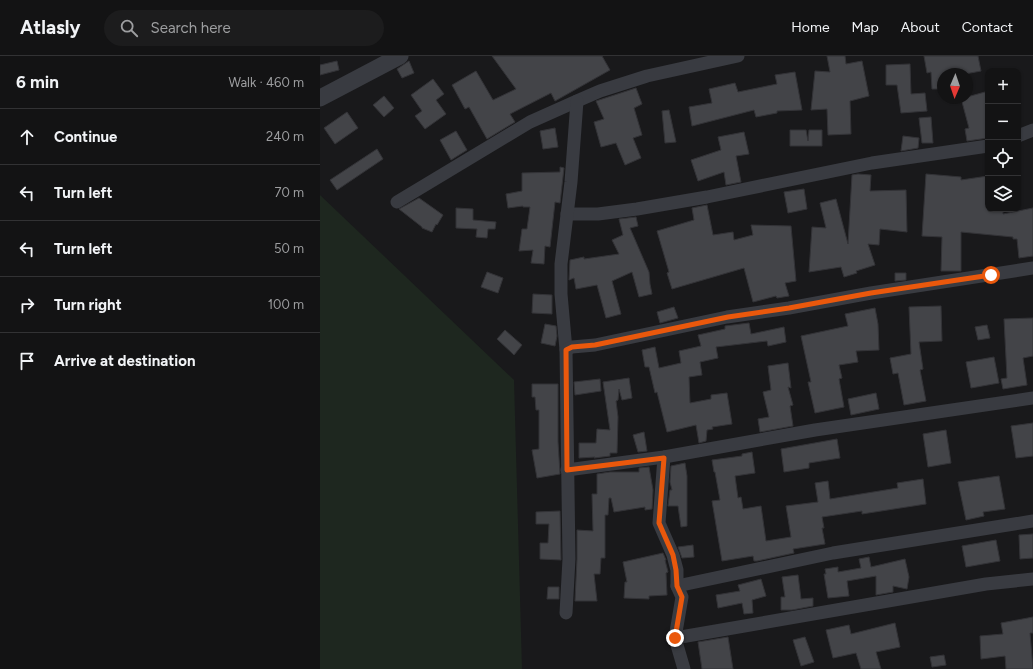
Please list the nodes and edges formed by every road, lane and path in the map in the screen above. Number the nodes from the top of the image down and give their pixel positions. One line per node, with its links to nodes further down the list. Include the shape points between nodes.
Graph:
1 (400, 56): 3 (street)
2 (738, 56): 4 (street, via 647,76)
3 (320, 98)
4 (577, 101): 8 (street, via 530,122); 9 (street)
5 (1033, 130): 6 (street)
6 (1021, 135)
7 (985, 146): 9 (street, via 872,163 637,209 598,214)
8 (397, 202)
9 (567, 214): 11 (street, via 561,264)
10 (1033, 268): 11 (street, via 728,317)
11 (566, 350): 14 (street)
12 (1033, 398): 13 (street, via 815,430)
13 (664, 458): 14 (street); 17 (street, via 659,523 673,555)
14 (567, 470): 18 (street, via 569,559)
15 (1033, 521): 17 (street, via 833,553)
16 (1033, 579): 19 (street, via 986,584)
17 (677, 586): 19 (street, via 682,597)
18 (566, 613)
19 (675, 638): 20 (street)
20 (684, 669)

